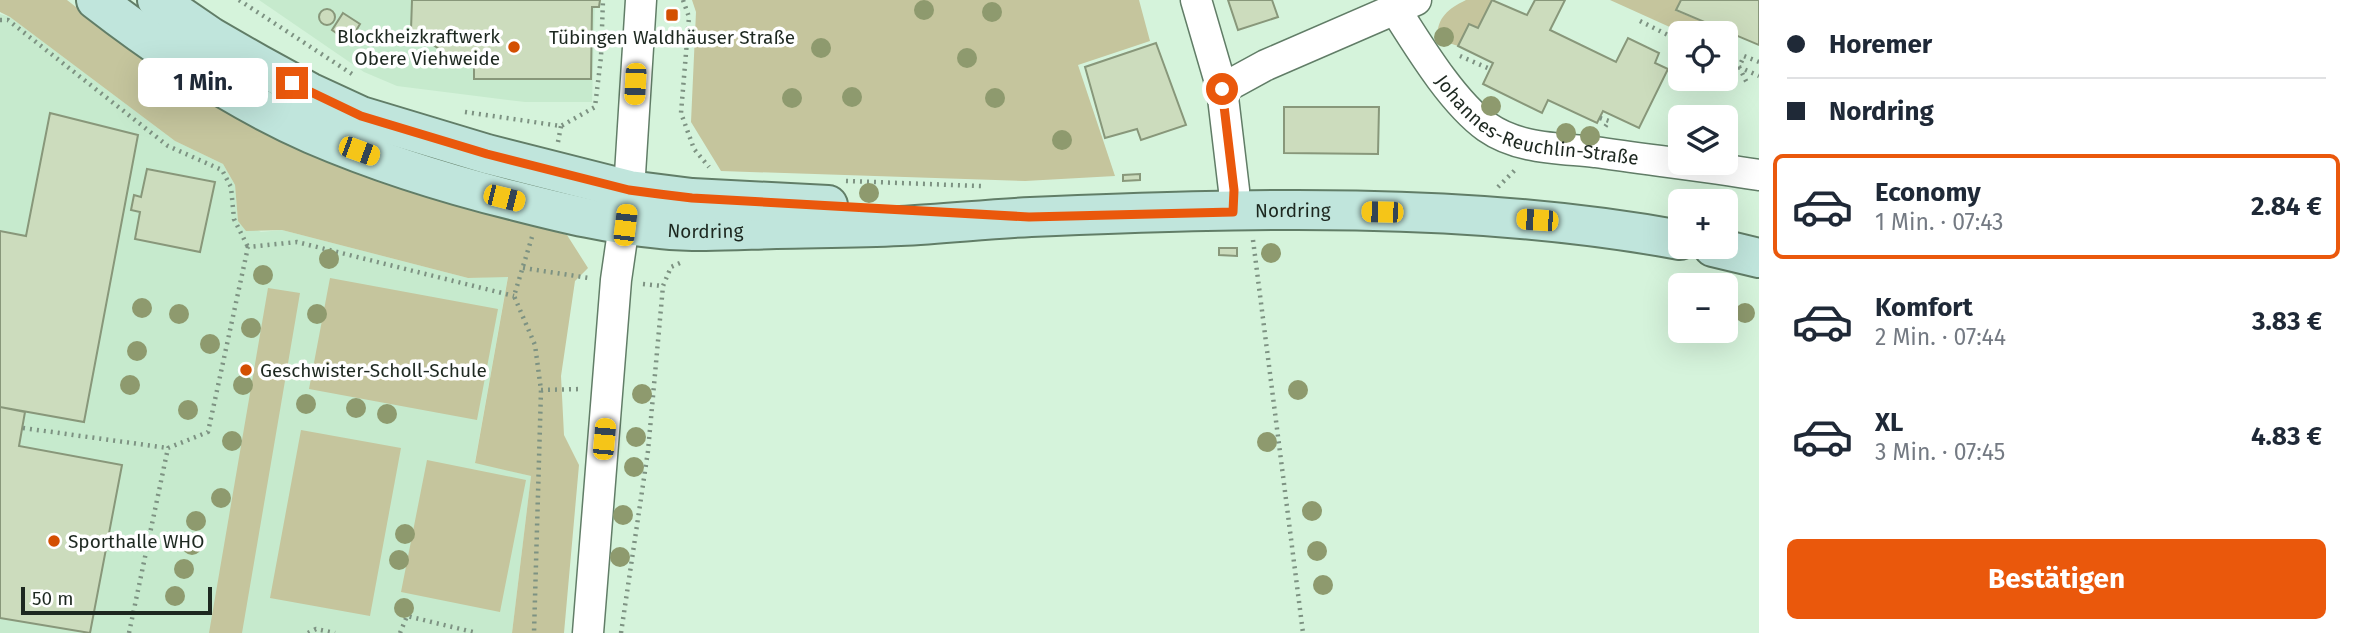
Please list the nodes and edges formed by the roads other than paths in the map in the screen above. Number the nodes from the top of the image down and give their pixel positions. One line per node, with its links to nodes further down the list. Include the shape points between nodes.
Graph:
1 (96, 0): 8 (street, Nordring, via 198,73 313,134 481,192 551,210)
2 (157, 0): 8 (street, Nordring, via 258,64 361,116 487,154)
3 (641, 0): 8 (street)
4 (1196, 0): 6 (street)
5 (1405, 5): 6 (street, Johannes-Reuchlin-Straße); 7 (street, Johannes-Reuchlin-Straße, via 1451,88 1474,116 1500,135 1541,146)
6 (1222, 89): 9 (street, via 1234,190)
7 (1759, 175)
8 (627, 207): 10 (street, Nordring, via 692,198); 10 (street, Nordring, via 692,232); 14 (street, via 616,280)
9 (1242, 212): 10 (street, Nordring); 11 (street, Nordring, via 1492,216)
10 (1029, 217)
11 (1668, 238)
12 (1738, 253): 13 (street)
13 (1759, 258)
14 (588, 633)

